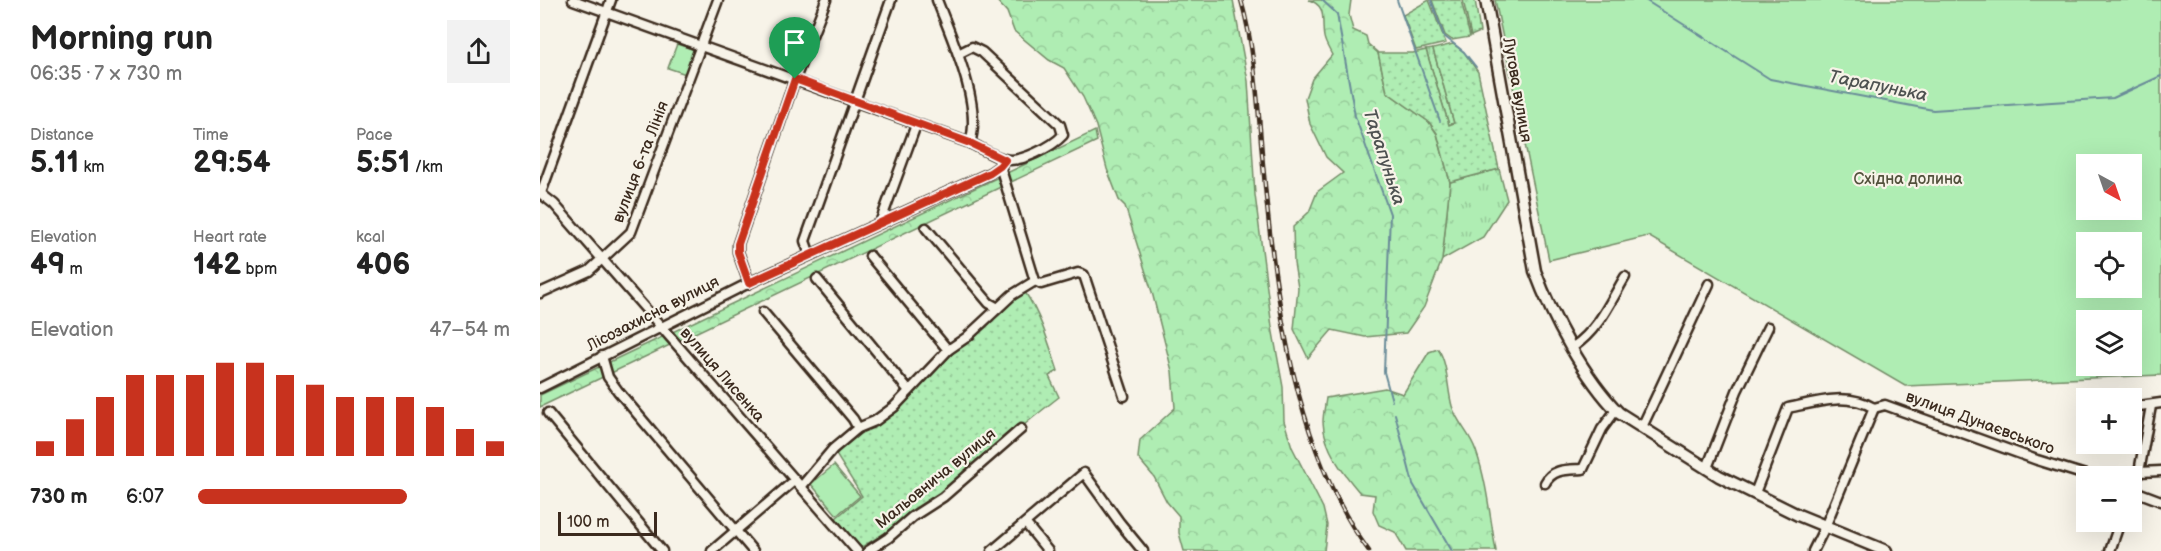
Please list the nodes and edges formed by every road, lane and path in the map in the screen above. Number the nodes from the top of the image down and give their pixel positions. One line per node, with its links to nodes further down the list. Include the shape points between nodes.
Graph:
1 (573, 0): 8 (street)
2 (611, 0): 8 (street)
3 (718, 0): 9 (street, вулиця 6-та Лінія)
4 (826, 0): 11 (street)
5 (891, 0): 12 (street)
6 (937, 0): 10 (street)
7 (1486, 0): 32 (street, Лугова вулиця, via 1535,271 1546,302)
8 (606, 12): 9 (street); 16 (street)
9 (701, 45): 11 (street); 21 (street, вулиця 6-та Лінія, via 631,232)
10 (958, 54): 14 (street, via 967,78 974,131); 15 (street, Лісозахисна вулиця, via 972,47 982,52 1060,125 1063,135 1056,142)
11 (795, 79): 12 (street); 25 (street, via 738,244)
12 (855, 102): 13 (street); 19 (street, via 805,241)
13 (916, 124): 14 (street); 17 (street)
14 (970, 143): 15 (street)
15 (1003, 163): 17 (street, Лісозахисна вулиця, via 990,173); 24 (street)
16 (541, 193): 21 (street, вулиця Лисенка)
17 (880, 223): 19 (street, Лісозахисна вулиця)
18 (926, 228): 28 (street, via 983,297)
19 (810, 255): 25 (street, Лісозахисна вулиця)
20 (870, 256): 33 (street)
21 (602, 261): 27 (street, вулиця 6-та Лінія); 30 (street, вулиця Лисенка)
22 (1625, 277): 32 (street, via 1596,327)
23 (817, 279): 36 (street)
24 (1038, 282): 28 (street, via 1012,295); 37 (street, via 1078,273 1084,276)
25 (749, 283): 30 (street, Лісозахисна вулиця)
26 (1708, 284): 44 (street)
27 (540, 293)
28 (998, 308): 33 (street, via 967,338)
29 (763, 312): 45 (street)
30 (660, 327): 34 (street, Лісозахисна вулиця); 53 (street, вулиця Лисенка)
31 (1768, 327): 48 (street, via 1737,391)
32 (1572, 347): 42 (street, Лугова вулиця)
33 (948, 350): 36 (street)
34 (602, 356): 35 (street, Лісозахисна вулиця); 59 (street, via 608,377 618,391)
35 (540, 387)
36 (909, 391): 45 (street, via 883,416)
37 (1124, 396)
38 (2161, 404): 40 (street)
39 (2142, 406): 40 (street)
40 (2151, 406): 47 (street)
41 (1874, 408): 50 (street, вулиця Дунаєвського, via 1885,405); 54 (street, вулиця Дунаєвського, via 1866,403 1835,399 1788,408); 58 (street)
42 (1616, 410): 44 (street, Лугова вулиця); 52 (street, via 1583,469 1560,470)
43 (548, 413): 61 (street)
44 (1642, 427): 48 (street, Лугова вулиця)
45 (858, 428): 53 (street)
46 (1021, 429): 65 (street, Мальовнича вулиця, via 943,497)
47 (2140, 466)
48 (1707, 468): 54 (street, Лугова вулиця)
49 (2161, 471): 51 (street)
50 (2076, 472)
51 (2142, 472)
52 (1545, 483)
53 (798, 484): 59 (street); 64 (street, вулиця Лисенка)
54 (1755, 493): 58 (street, Лугова вулиця)
55 (2142, 494): 56 (street)
56 (2161, 501)
57 (1026, 524): 66 (street); 67 (street); 68 (street, via 1084,473)
58 (1826, 527): 69 (street); 70 (street, Лугова вулиця)
59 (736, 532): 62 (street); 63 (street)
60 (2117, 532): 71 (street)
61 (662, 551)
62 (712, 551)
63 (753, 551)
64 (857, 551)
65 (868, 551)
66 (992, 551)
67 (1048, 551)
68 (1143, 551)
69 (1813, 551)
70 (1886, 551)
71 (2110, 551)

